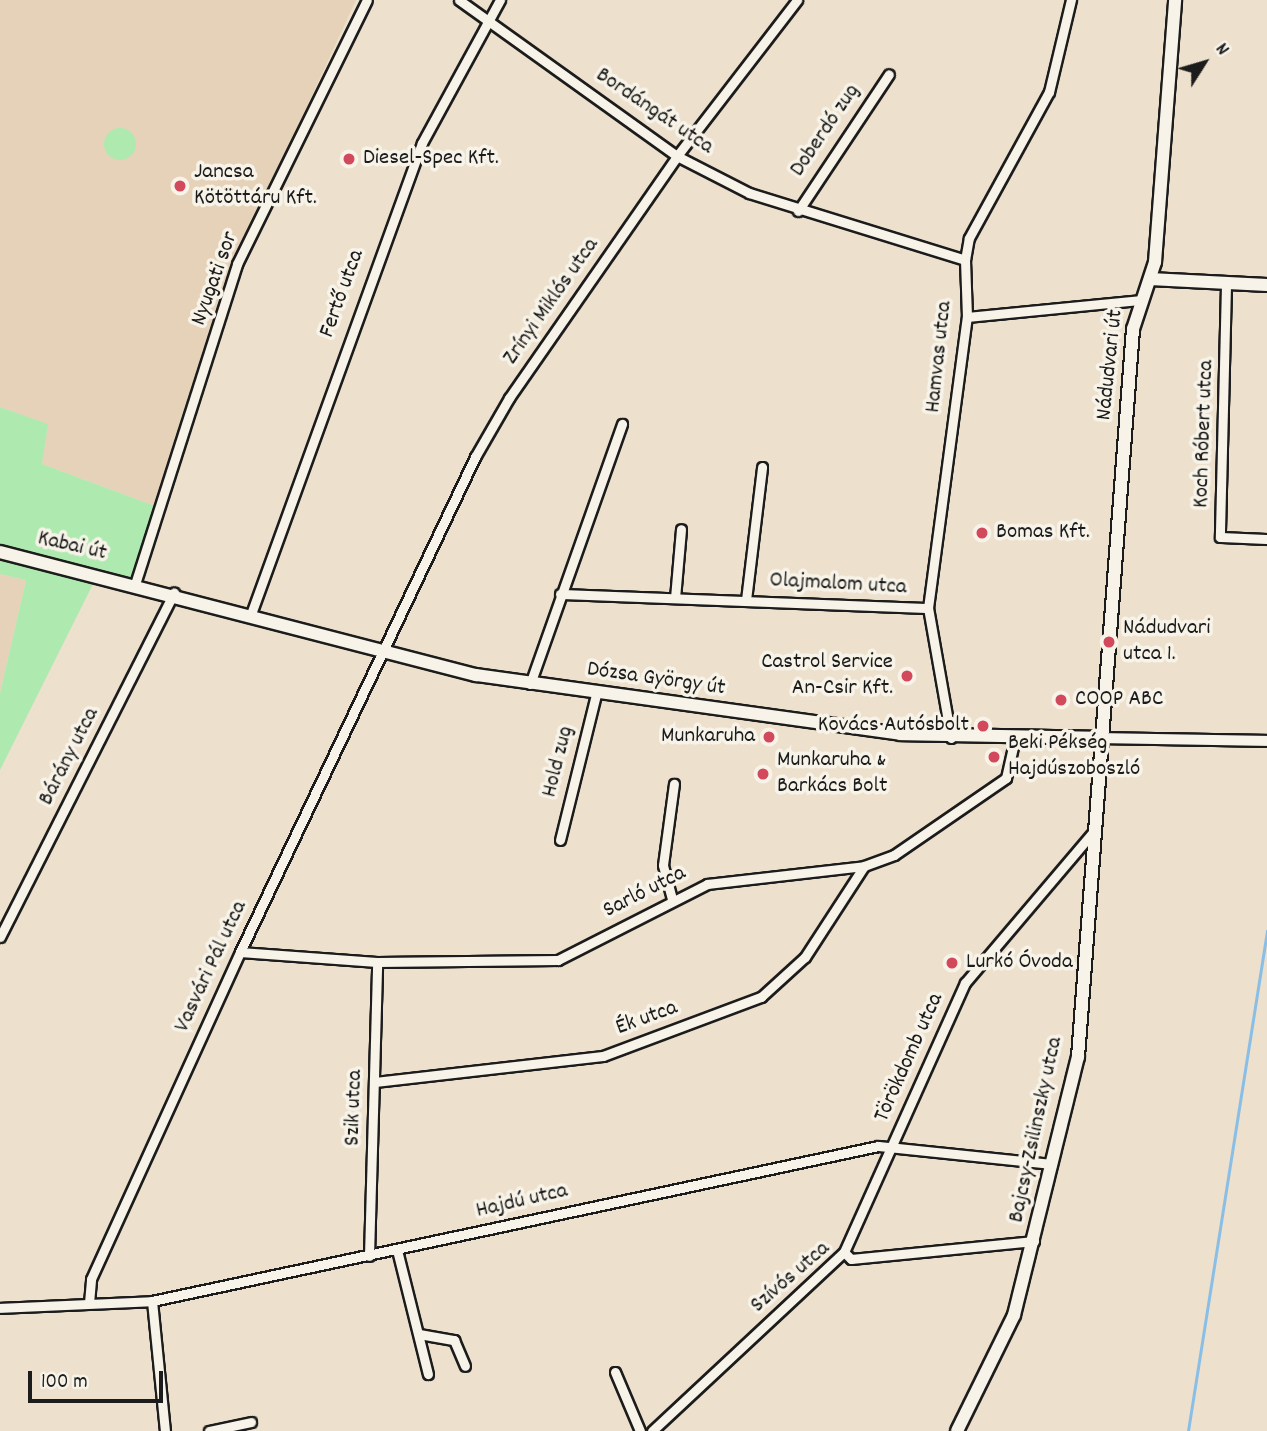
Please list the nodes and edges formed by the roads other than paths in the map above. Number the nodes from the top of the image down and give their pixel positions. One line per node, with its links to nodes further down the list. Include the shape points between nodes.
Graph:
1 (367, 0): 22 (street, Nyugati sor, via 237,264)
2 (459, 0): 7 (street, Bordángát utca)
3 (500, 0): 7 (street, Fertő utca)
4 (797, 0): 9 (street, Zrínyi Miklós utca)
5 (1071, 0): 11 (street, Hamvas utca, via 1049,92 969,238)
6 (1175, 0): 12 (main road, Nádudvari út)
7 (487, 20): 9 (street, Bordángát utca); 28 (street, Fertő utca, via 422,143)
8 (889, 74): 10 (street, Doberdó zug)
9 (677, 156): 10 (street, Bordángát utca); 29 (street, Zrínyi Miklós utca, via 497,419)
10 (798, 211): 11 (street, Bordángát utca)
11 (965, 260): 16 (street, Hamvas utca)
12 (1150, 279): 13 (main road); 15 (main road, Nádudvari út)
13 (1226, 285): 14 (main road); 20 (street, Koch Róbert utca, via 1220,537)
14 (1267, 285)
15 (1139, 300): 16 (street); 34 (main road, Nádudvari út)
16 (967, 317): 27 (street, Hamvas utca)
17 (622, 424): 24 (street)
18 (762, 467): 26 (street, Olajmalom utca)
19 (681, 528): 25 (street)
20 (1267, 539)
21 (0, 552): 22 (main road, Kabai út)
22 (135, 584): 23 (main road, Dózsa György út)
23 (174, 593): 28 (main road, Dózsa György út); 41 (street, Bárány utca)
24 (560, 594): 25 (street, Olajmalom utca); 30 (street)
25 (675, 598): 26 (street, Olajmalom utca)
26 (746, 600): 27 (street, Olajmalom utca)
27 (928, 608): 32 (street, Hamvas utca)
28 (251, 614): 29 (main road, Dózsa György út)
29 (382, 652): 30 (main road, Dózsa György út); 42 (street, Vasvári Pál utca)
30 (530, 684): 31 (main road, Dózsa György út)
31 (596, 694): 32 (main road, Dózsa György út); 38 (street, Hold zug)
32 (951, 738): 33 (main road, Dózsa György út)
33 (1015, 738): 34 (main road, Dózsa György út); 39 (street, Sarló utca, via 1006,778 894,855)
34 (1102, 738): 35 (street, Dózsa György út); 37 (main road, Bajcsy-Zsilinszky utca)
35 (1267, 741)
36 (674, 784): 40 (street, via 663,865)
37 (1093, 832): 45 (street, Törökdomb utca, via 965,983); 46 (main road, Bajcsy-Zsilinszky utca, via 1078,1057)
38 (560, 840)
39 (864, 866): 40 (street, Sarló utca, via 707,884); 44 (street, Ék utca, via 805,957 761,997 603,1056)
40 (671, 899): 43 (street, Sarló utca, via 558,960 537,964)
41 (0, 937)
42 (240, 951): 43 (street, Sarló utca); 52 (street, Vasvári Pál utca, via 91,1279)
43 (377, 962): 44 (street, Szik utca)
44 (375, 1082): 50 (street, Szik utca)
45 (893, 1144): 46 (street, Hajdú utca); 48 (street, Hajdú utca); 49 (street, Törökdomb utca)
46 (1052, 1164): 47 (main road, Bajcsy-Zsilinszky utca)
47 (1034, 1241): 49 (street, Szívós utca, via 851,1259); 63 (main road, Bajcsy-Zsilinszky utca, via 1004,1341)
48 (397, 1250): 50 (street, Hajdú utca); 54 (street)
49 (844, 1252): 62 (street, Szívós utca)
50 (369, 1256): 51 (street, Hajdú utca)
51 (152, 1301): 52 (street, Hajdú utca); 59 (street)
52 (89, 1303): 53 (street, Hajdú utca)
53 (0, 1308)
54 (419, 1334): 55 (street, via 454,1340); 57 (street)
55 (465, 1366)
56 (615, 1372): 61 (street)
57 (428, 1374)
58 (251, 1422): 60 (street)
59 (165, 1431)
60 (209, 1431)
61 (640, 1431)
62 (652, 1431)
63 (957, 1431)

